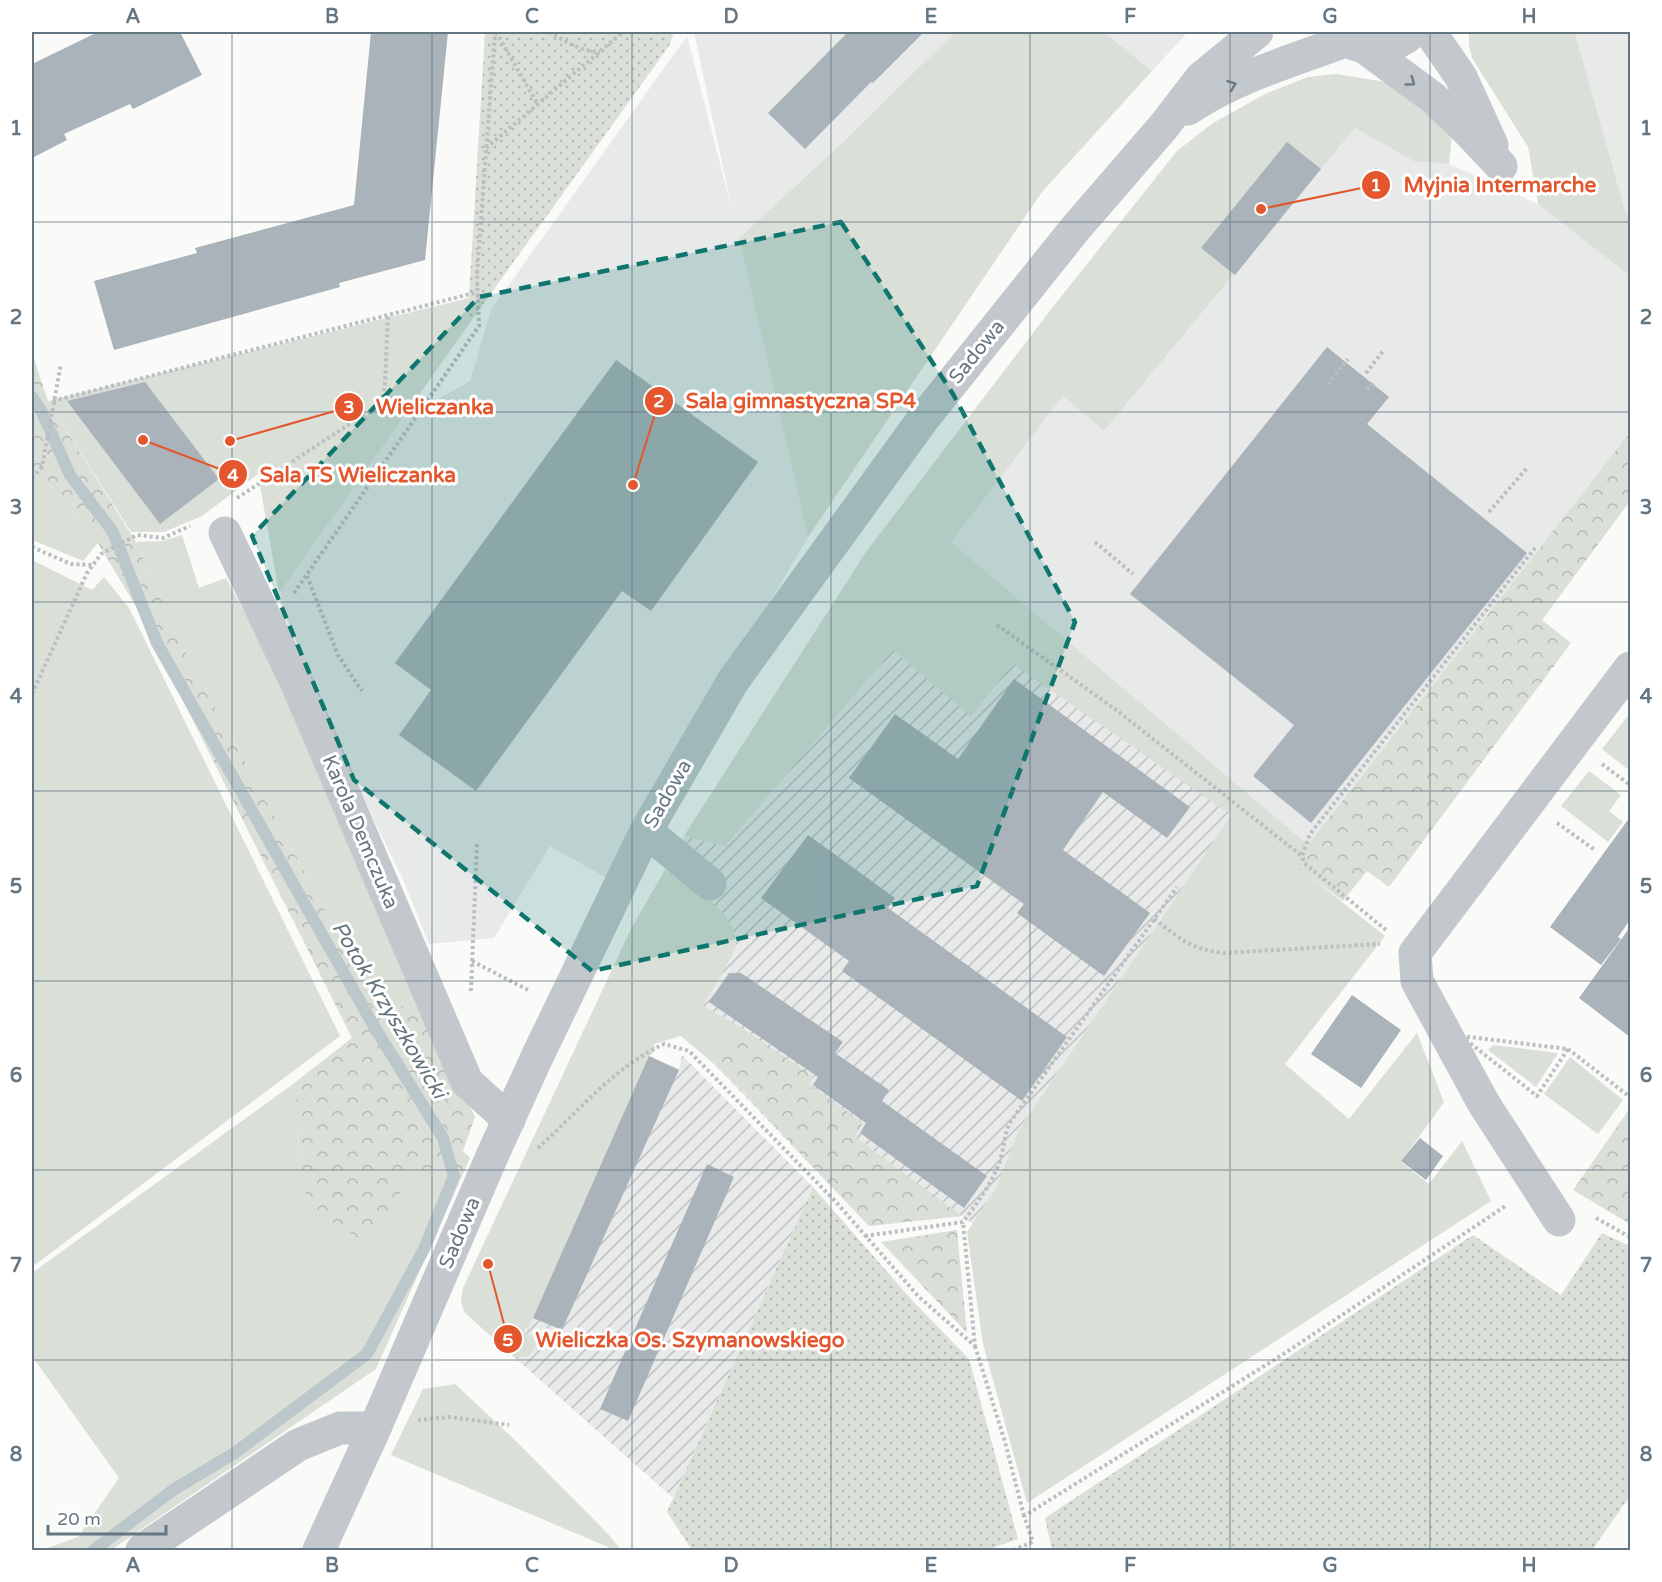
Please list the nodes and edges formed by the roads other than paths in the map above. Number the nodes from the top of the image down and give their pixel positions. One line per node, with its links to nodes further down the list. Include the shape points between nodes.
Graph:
1 (1257, 32): 5 (street, Sadowa, via 1201,78)
2 (1413, 32): 4 (street, Sadowa, via 1381,48)
3 (1430, 32): 4 (street, one-way to 3, via 1433,98 1501,166 1461,78)
4 (1348, 40): 5 (street, Sadowa, one-way to 4, via 1211,93)
5 (1164, 126): 8 (street, Sadowa, via 1075,229 923,419 733,681)
6 (210, 528): 10 (street, Karola Demczuka, via 270,627 297,684 466,1082)
7 (1630, 668): 11 (street, via 1400,948 1484,1104)
8 (646, 831): 9 (street); 10 (street, Sadowa)
9 (710, 884)
10 (509, 1120): 12 (street, Sadowa)
11 (1559, 1220)
12 (375, 1428): 13 (street, via 340,1428 298,1445); 14 (street, Sadowa)
13 (142, 1551)
14 (319, 1551)

